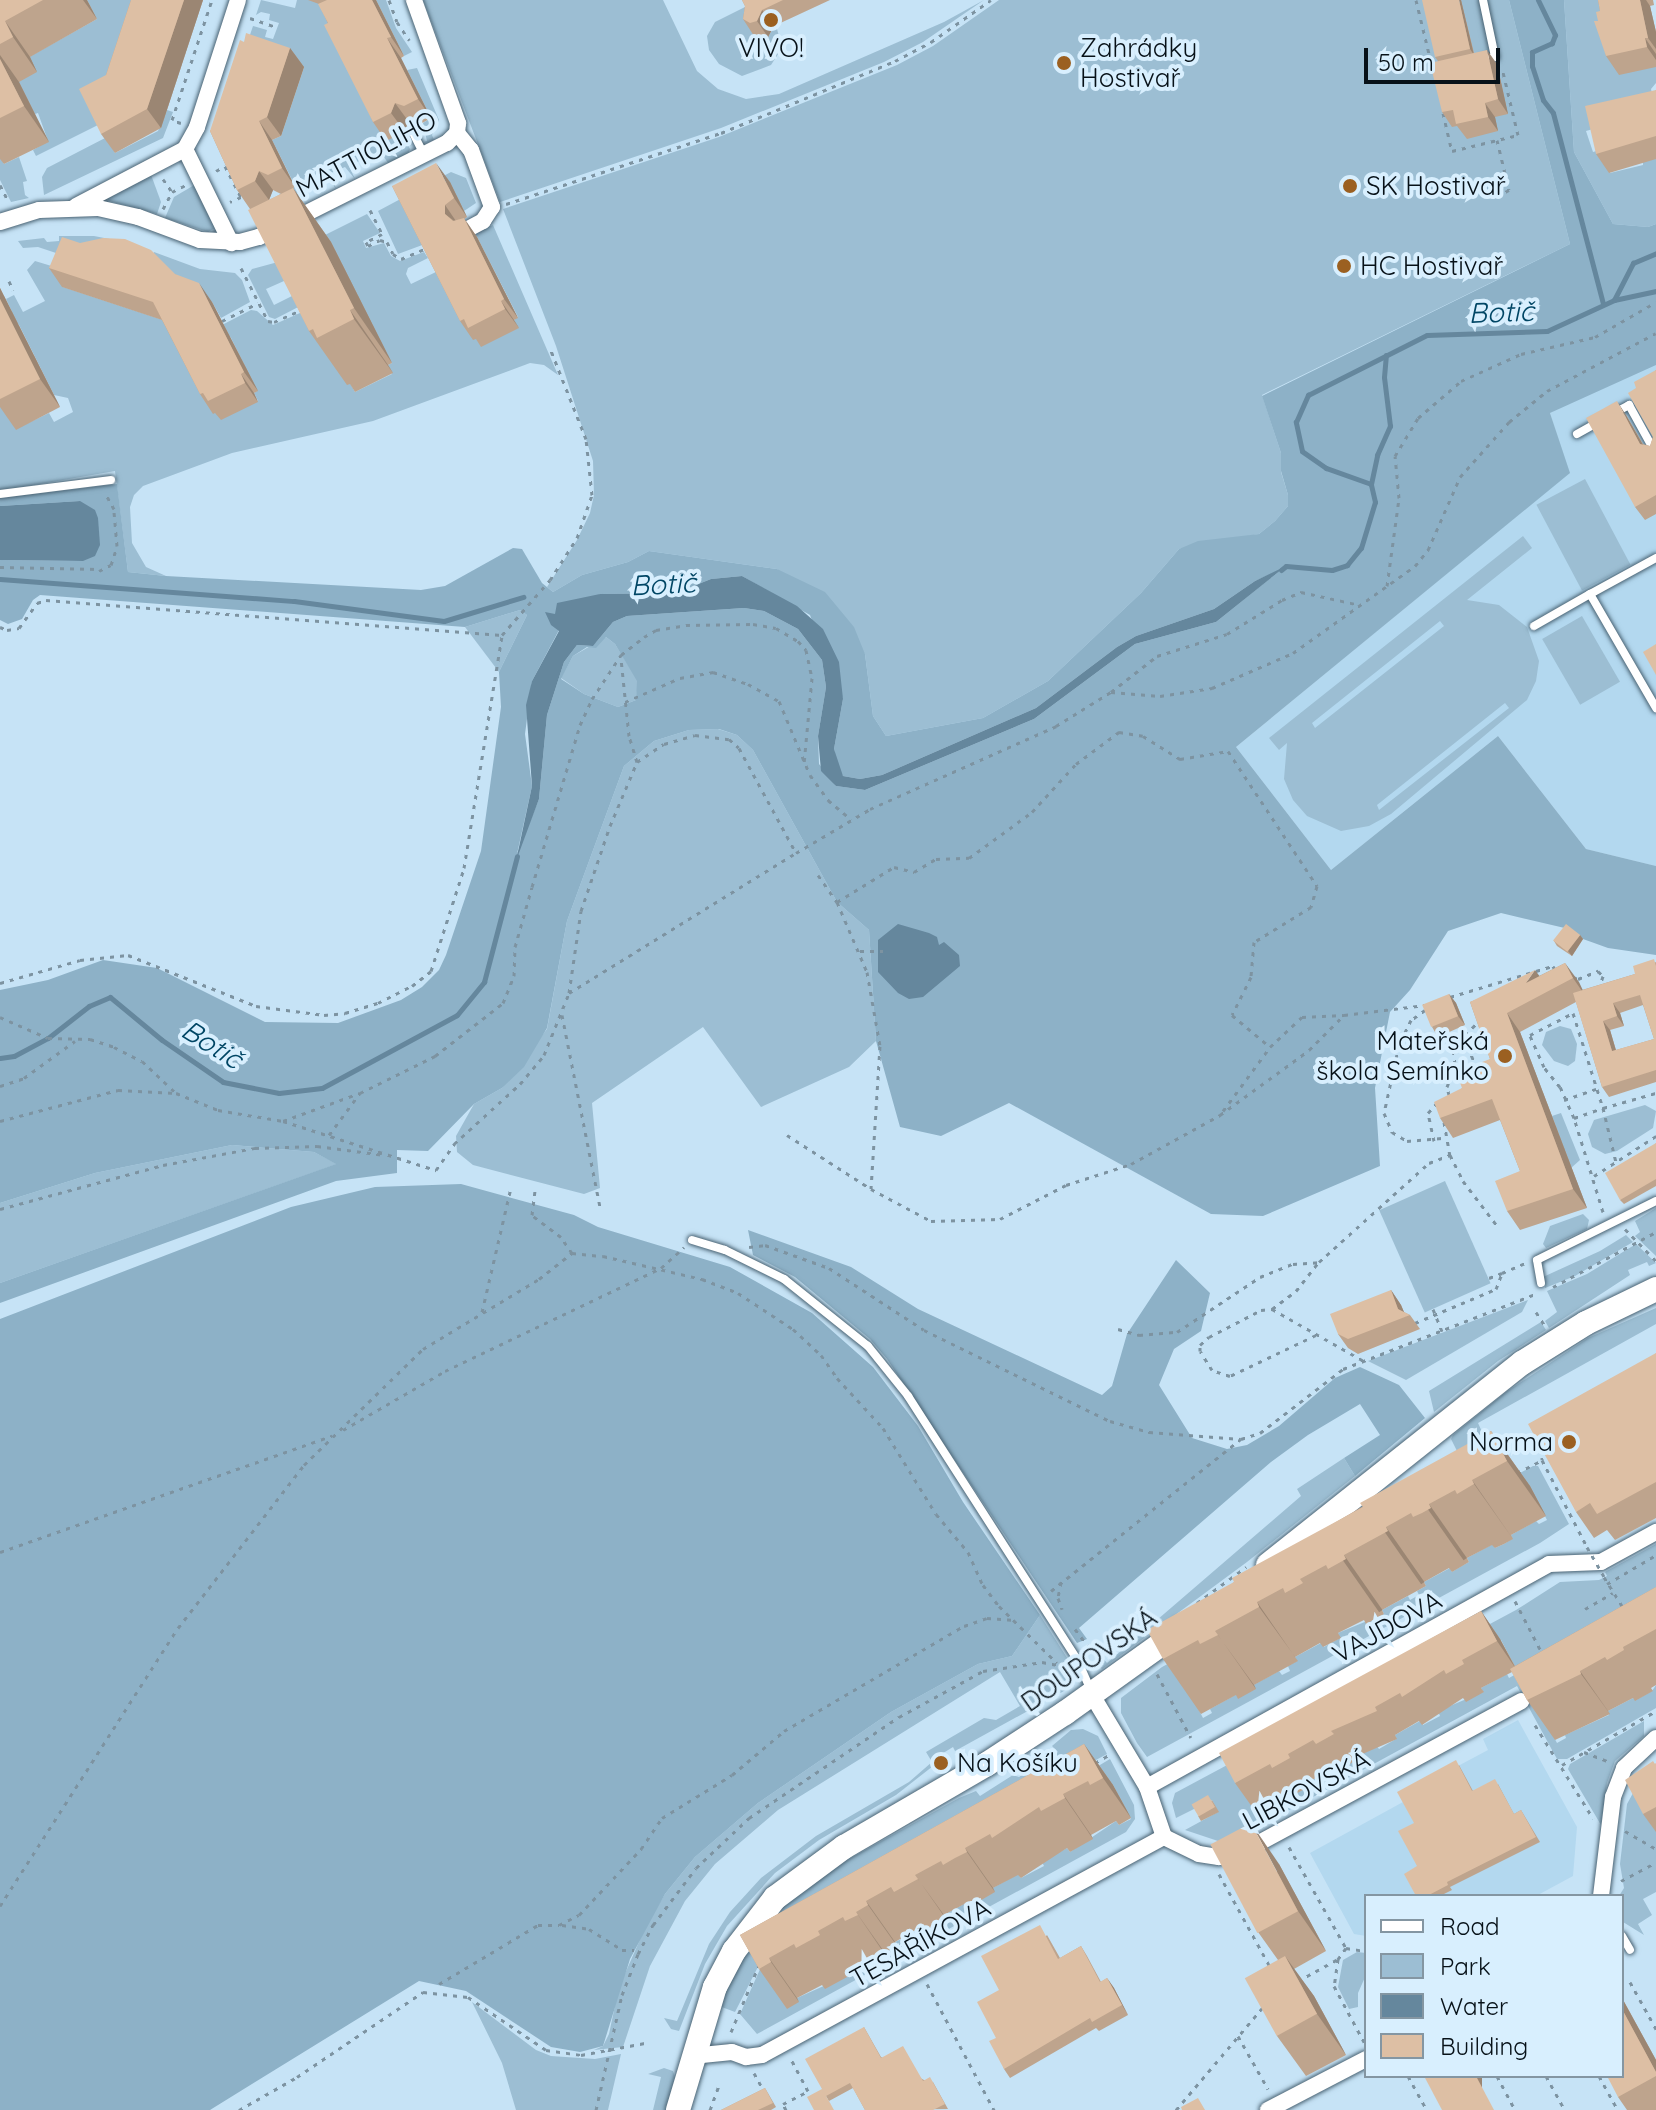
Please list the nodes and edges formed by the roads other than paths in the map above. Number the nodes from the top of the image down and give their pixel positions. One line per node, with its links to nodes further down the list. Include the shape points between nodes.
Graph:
1 (414, 0): 6 (street, MATTIOLIHO, via 454,107)
2 (1483, 0): 4 (lane, via 1495,57)
3 (236, 6): 7 (street)
4 (1436, 71)
5 (411, 129): 8 (lane)
6 (457, 133): 8 (street, MATTIOLIHO); 11 (street, via 471,150 492,207 483,221)
7 (185, 149): 9 (street, MATTIOLIHO); 12 (street)
8 (424, 155): 12 (street, MATTIOLIHO, via 285,216 252,240)
9 (71, 208): 10 (street, MATTIOLIHO, via 21,213); 12 (street, MATTIOLIHO, via 123,213 200,240)
10 (0, 222)
11 (468, 229)
12 (231, 243)
13 (1577, 434): 14 (lane, via 1629,405)
14 (1656, 454)
15 (111, 480): 16 (lane)
16 (0, 494)
17 (1656, 558): 18 (lane)
18 (1590, 594): 19 (lane); 20 (lane)
19 (1534, 626)
20 (1656, 708)
21 (1656, 1201): 23 (lane, via 1537,1260)
22 (692, 1240): 28 (lane, via 784,1279 868,1346 908,1396 1077,1659)
23 (1541, 1283)
24 (1656, 1289): 26 (street, via 1522,1363)
25 (1656, 1532): 31 (street, VAJDOVA, via 1601,1562 1549,1564)
26 (1246, 1582)
27 (1195, 1620): 28 (street, DOUPOVSKÁ)
28 (1090, 1688): 31 (street); 36 (street, DOUPOVSKÁ, via 987,1764 790,1884 758,1916 734,1951 711,1997)
29 (1521, 1701): 32 (street, LIBKOVSKÁ, via 1234,1855 1199,1854)
30 (1656, 1738): 33 (street, via 1624,1768 1613,1797)
31 (1147, 1787): 32 (street)
32 (1164, 1837): 36 (street, TESAŘÍKOVA, via 783,2044 752,2058 732,2052)
33 (1601, 1894)
34 (1624, 1940): 35 (lane)
35 (1630, 1950)
36 (692, 2056): 38 (street, DOUPOVSKÁ)
37 (1364, 2060): 39 (street)
38 (678, 2110)
39 (1268, 2110)

